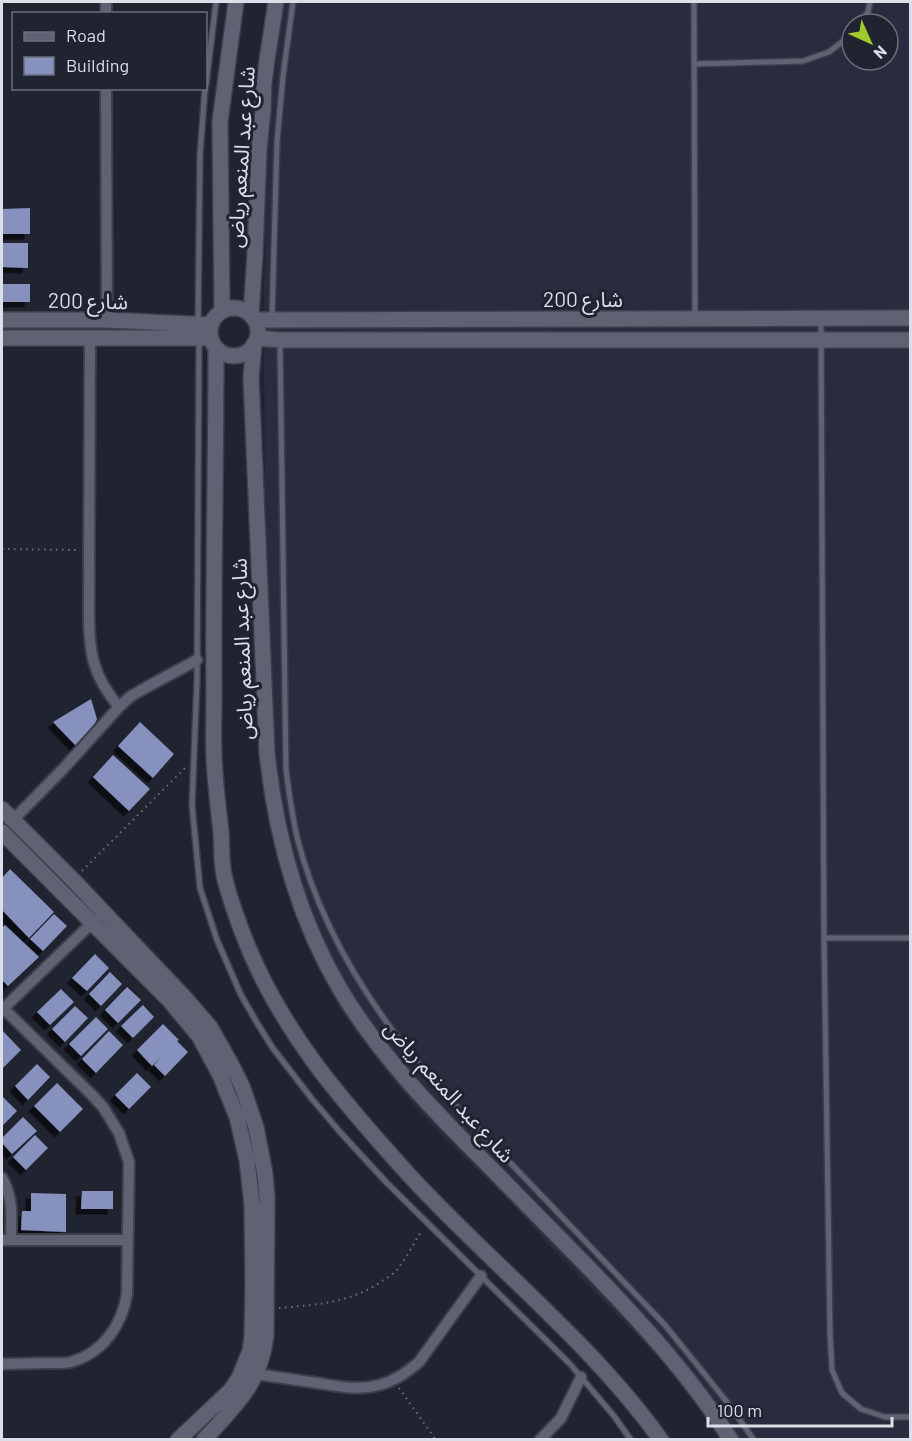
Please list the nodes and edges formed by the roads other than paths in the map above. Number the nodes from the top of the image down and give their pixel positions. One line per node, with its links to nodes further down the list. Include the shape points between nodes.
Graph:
1 (216, 2): 8 (lane)
2 (236, 2): 11 (street, شارع عبد المنعم رياض, via 220,122)
3 (276, 2): 12 (street, شارع عبد المنعم رياض, via 259,149)
4 (293, 2): 16 (lane, via 277,142)
5 (694, 2): 7 (lane)
6 (840, 43): 7 (lane, via 804,61)
7 (694, 64): 13 (lane)
8 (207, 72)
9 (106, 90): 18 (street)
10 (205, 90): 19 (lane, via 200,155)
11 (222, 311): 12 (street, via 241,309); 19 (street)
12 (253, 318): 16 (street, شارع 200); 25 (street)
13 (695, 318): 14 (street, شارع 200); 16 (street, شارع 200)
14 (821, 318): 15 (street, شارع 200); 23 (lane)
15 (910, 318)
16 (272, 319)
17 (2, 320): 18 (street, شارع 200)
18 (107, 320): 19 (street, شارع 200)
19 (207, 335): 21 (street, شارع 200); 25 (street, via 227,355 245,353); 26 (lane); 46 (street, شارع عبد المنعم رياض, via 214,758 223,873 247,944 299,1042 344,1102 412,1178 608,1374)
20 (2, 338): 21 (street, شارع 200)
21 (90, 339): 27 (street, via 91,648 100,679)
22 (280, 340): 23 (street, شارع 200); 25 (street, شارع 200); 48 (lane, via 286,770 297,836 330,926 373,1003 418,1065 665,1325)
23 (821, 340): 24 (street, شارع 200); 31 (lane)
24 (910, 340)
25 (256, 341): 47 (street, شارع عبد المنعم رياض, via 251,377 267,753 279,835 320,952 362,1023 387,1056 452,1129 626,1308 676,1364)
26 (197, 660): 27 (street, via 131,696); 37 (lane, via 192,805 200,888 241,995 272,1047 312,1099 362,1157)
27 (119, 707): 29 (street)
28 (2, 809): 29 (street)
29 (7, 827): 30 (street); 30 (street, via 73,880)
30 (98, 918): 33 (street); 39 (street, via 184,997 210,1027 242,1086 256,1127 267,1197 266,1336); 42 (street, via 199,1036 229,1096 247,1160 252,1205 250,1351 231,1390)
31 (824, 938): 32 (lane); 41 (lane, via 832,1370 842,1393 861,1409 885,1417)
32 (910, 938)
33 (2, 1008): 36 (street, via 92,1095 119,1133 129,1162)
34 (2, 1178): 35 (street, via 12,1205)
35 (6, 1240): 36 (street)
36 (128, 1240): 38 (street, via 126,1305 106,1341 69,1363)
37 (481, 1276): 39 (street, via 419,1362 393,1380 362,1388); 40 (lane)
38 (2, 1364)
39 (256, 1374): 43 (street, via 237,1404)
40 (581, 1377): 44 (street, via 561,1418); 45 (lane)
41 (910, 1417)
42 (178, 1440)
43 (204, 1440)
44 (540, 1440)
45 (631, 1440)
46 (661, 1440)
47 (732, 1440)
48 (753, 1440)

